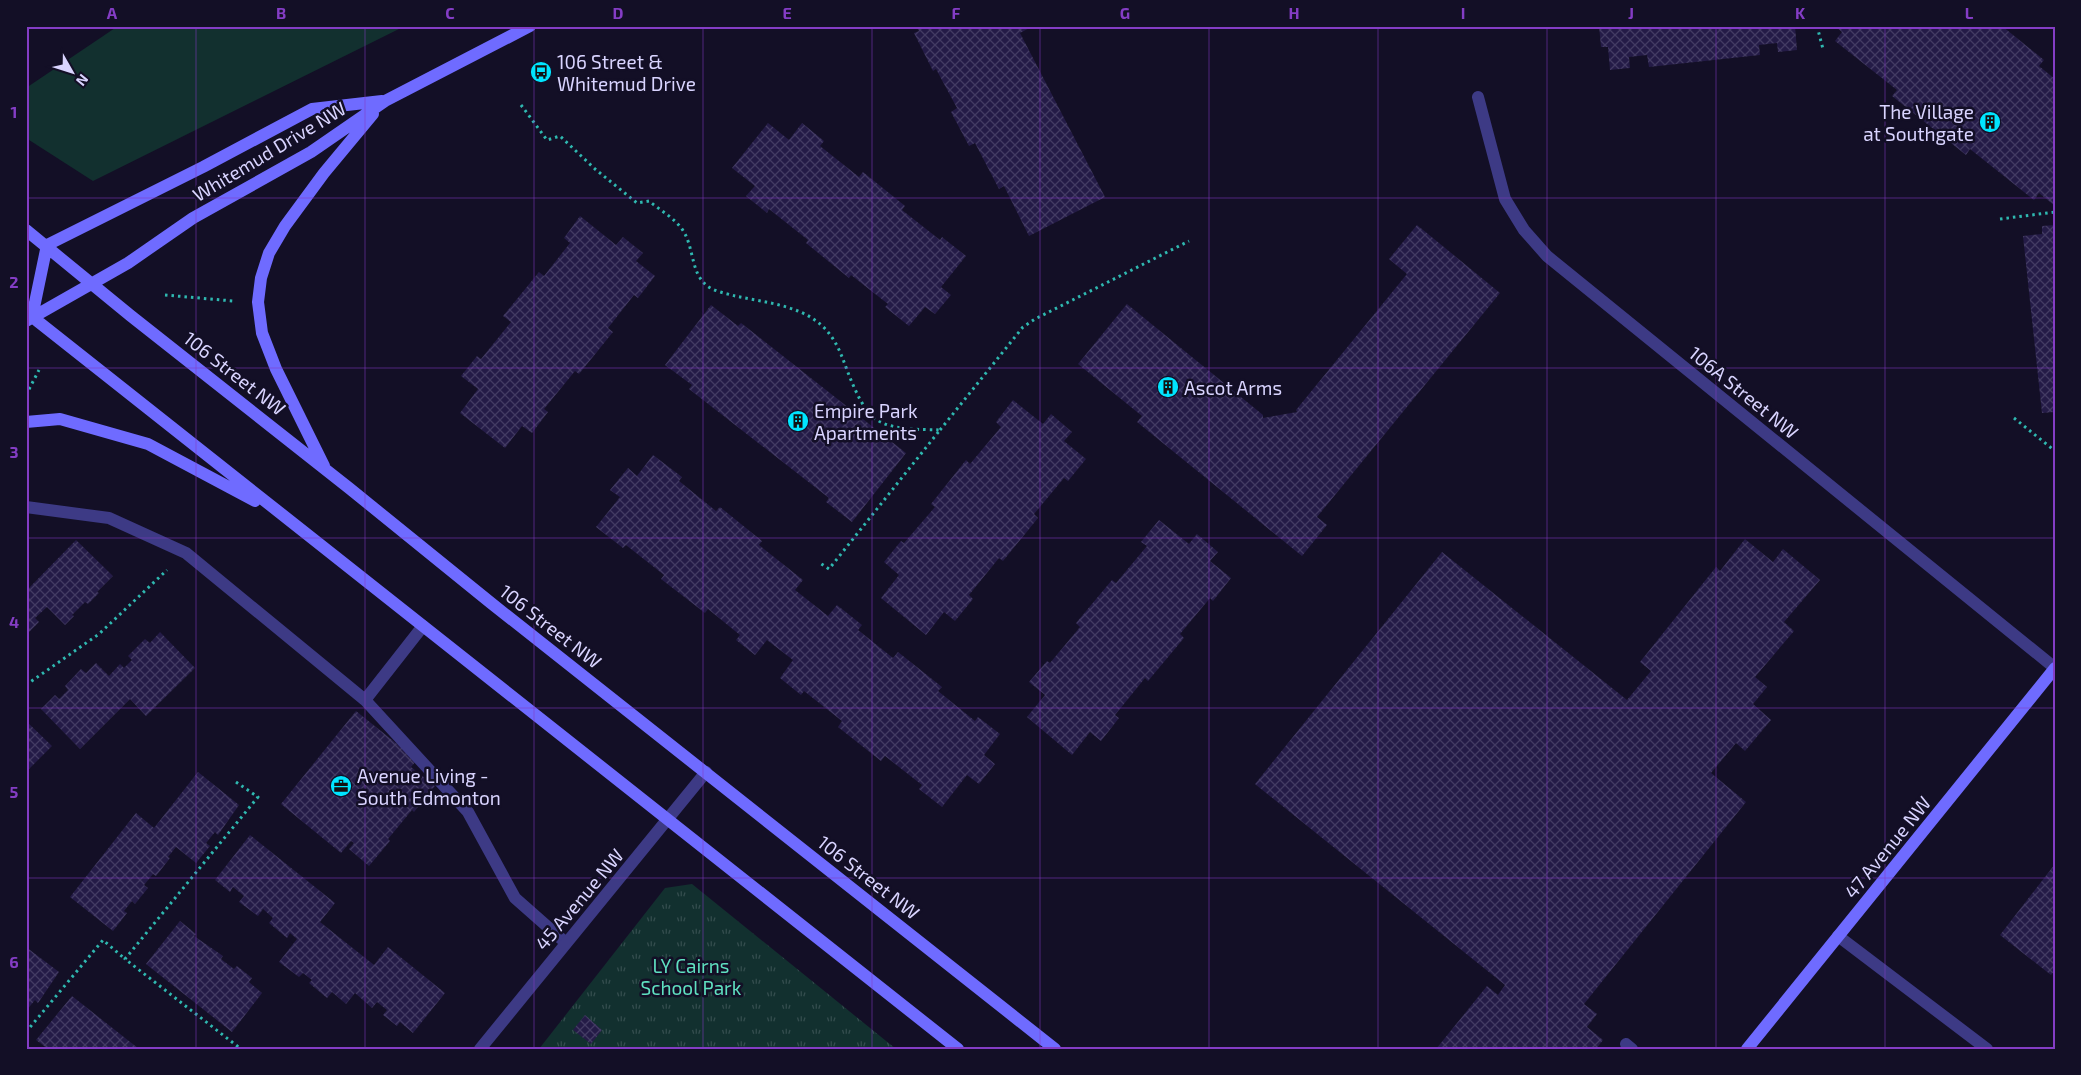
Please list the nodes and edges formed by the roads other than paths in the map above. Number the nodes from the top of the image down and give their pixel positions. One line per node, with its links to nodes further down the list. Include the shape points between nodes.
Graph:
1 (530, 26): 3 (street, Whitemud Drive NW)
2 (1478, 97): 13 (street, 106A Street NW, via 1505,199 1524,230 1546,256)
3 (385, 101): 5 (street, via 312,109 195,172); 6 (street, Whitemud Drive NW, via 311,152 193,218); 9 (street, via 324,173 285,226 269,253 261,278 258,302 262,333 276,369)
4 (26, 230): 5 (street, 106 Street NW)
5 (47, 245): 6 (street, 106 Street NW); 7 (street)
6 (93, 283): 7 (street, Whitemud Drive NW); 9 (street, 106 Street NW)
7 (28, 317): 11 (street)
8 (26, 422): 11 (street, via 60,419 148,444)
9 (326, 469): 15 (street, 106 Street NW)
10 (26, 507): 14 (street, via 109,518 186,553)
11 (284, 516): 12 (street)
12 (423, 626): 14 (street); 16 (street)
13 (2055, 668): 17 (street, 47 Avenue NW)
14 (365, 700): 18 (street, via 468,812 515,898)
15 (706, 772): 16 (street, 45 Avenue NW); 21 (street, 106 Street NW)
16 (668, 820): 18 (street, 45 Avenue NW); 20 (street)
17 (1838, 936): 22 (street, 47 Avenue NW); 23 (street)
18 (566, 943): 19 (street, 45 Avenue NW)
19 (480, 1049)
20 (958, 1049)
21 (1055, 1049)
22 (1748, 1049)
23 (1987, 1049)

